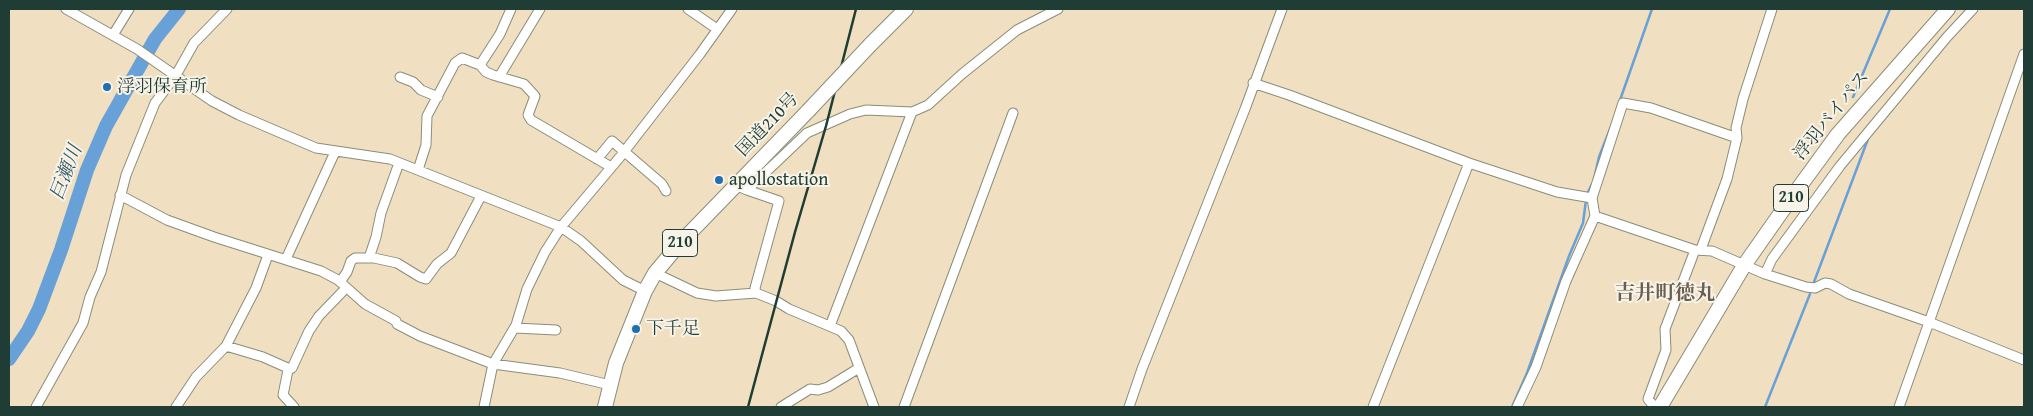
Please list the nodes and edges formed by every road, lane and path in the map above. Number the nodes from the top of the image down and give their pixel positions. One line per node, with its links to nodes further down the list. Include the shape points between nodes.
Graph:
1 (66, 9): 15 (street)
2 (129, 9): 15 (street)
3 (227, 9): 18 (street, via 194,43)
4 (511, 9): 17 (street)
5 (540, 9): 20 (street)
6 (688, 9): 14 (street)
7 (732, 9): 14 (street)
8 (906, 9): 33 (highway, 国道210号 / 210, bridge, via 808,111)
9 (1058, 9): 23 (street, via 1016,30 928,105)
10 (1282, 9): 21 (street)
11 (1772, 9): 25 (street, via 1743,99 1736,128)
12 (1948, 9): 44 (highway, 浮羽バイパス / 210, via 1838,134)
13 (1973, 9): 46 (street, via 1852,151)
14 (717, 29): 26 (street)
15 (113, 35): 18 (street)
16 (2024, 54): 50 (street)
17 (480, 65): 20 (street, via 486,72); 22 (street, via 462,58 454,64)
18 (176, 75): 27 (street, via 212,101 239,115 316,148); 35 (street, via 155,103)
19 (400, 77): 22 (street)
20 (499, 77): 28 (street, via 518,81 535,96 528,115 531,120)
21 (1253, 83): 30 (street); 69 (street)
22 (438, 96): 32 (street, via 427,116 426,145)
23 (912, 112): 33 (street, via 866,110 837,119 808,133); 51 (street)
24 (1013, 113): 68 (street)
25 (1737, 138): 37 (street, via 1651,108 1624,103); 40 (street, via 1727,179)
26 (624, 151): 28 (street, via 612,141); 31 (street); 34 (street)
27 (335, 152): 29 (street); 43 (street)
28 (597, 159): 31 (street)
29 (399, 163): 32 (street); 42 (street)
30 (1469, 163): 37 (street, via 1557,192); 70 (street)
31 (610, 167): 39 (street)
32 (418, 170): 36 (street)
33 (741, 187): 45 (highway, 国道210号 / 210, via 681,242); 49 (street, via 779,201)
34 (666, 191)
35 (120, 195): 41 (street, via 167,220); 61 (street, via 101,272 83,323)
36 (481, 196): 39 (street); 42 (street, via 451,253 426,279 397,263)
37 (1587, 198): 38 (street)
38 (1595, 216): 40 (street); 71 (street)
39 (561, 227): 48 (street, via 623,280); 52 (street, via 527,289)
40 (1698, 249): 44 (street); 60 (street, via 1665,329 1666,350 1648,399)
41 (268, 255): 43 (street); 54 (street, via 256,288)
42 (368, 258): 47 (street, via 351,261)
43 (286, 259): 47 (street, via 321,271)
44 (1745, 264): 46 (street); 60 (highway, 浮羽バイパス / 210)
45 (655, 273): 48 (highway, 国道210号 / 210); 49 (street, via 697,293 716,296)
46 (1765, 274): 50 (street, via 1815,288 1831,284 1849,294)
47 (343, 285): 56 (street, via 365,304 397,324); 58 (street, via 319,316)
48 (645, 290): 59 (highway, 国道210号 / 210)
49 (756, 293): 51 (street)
50 (1929, 322): 55 (street); 72 (street)
51 (830, 326): 57 (street, via 841,330 849,340)
52 (515, 328): 53 (street); 56 (street)
53 (556, 330)
54 (226, 346): 58 (street); 62 (street, via 196,377)
55 (2024, 360)
56 (493, 364): 59 (street, via 560,373); 64 (street)
57 (859, 368): 66 (street, via 828,387 810,389); 67 (street)
58 (290, 369): 63 (street, via 286,374 283,395)
59 (610, 385): 65 (highway, 国道210号 / 210)
60 (1657, 406)
61 (36, 407)
62 (176, 407)
63 (294, 407)
64 (484, 407)
65 (605, 407)
66 (781, 407)
67 (874, 407)
68 (904, 407)
69 (1128, 407)
70 (1373, 407)
71 (1517, 407)
72 (1899, 407)

